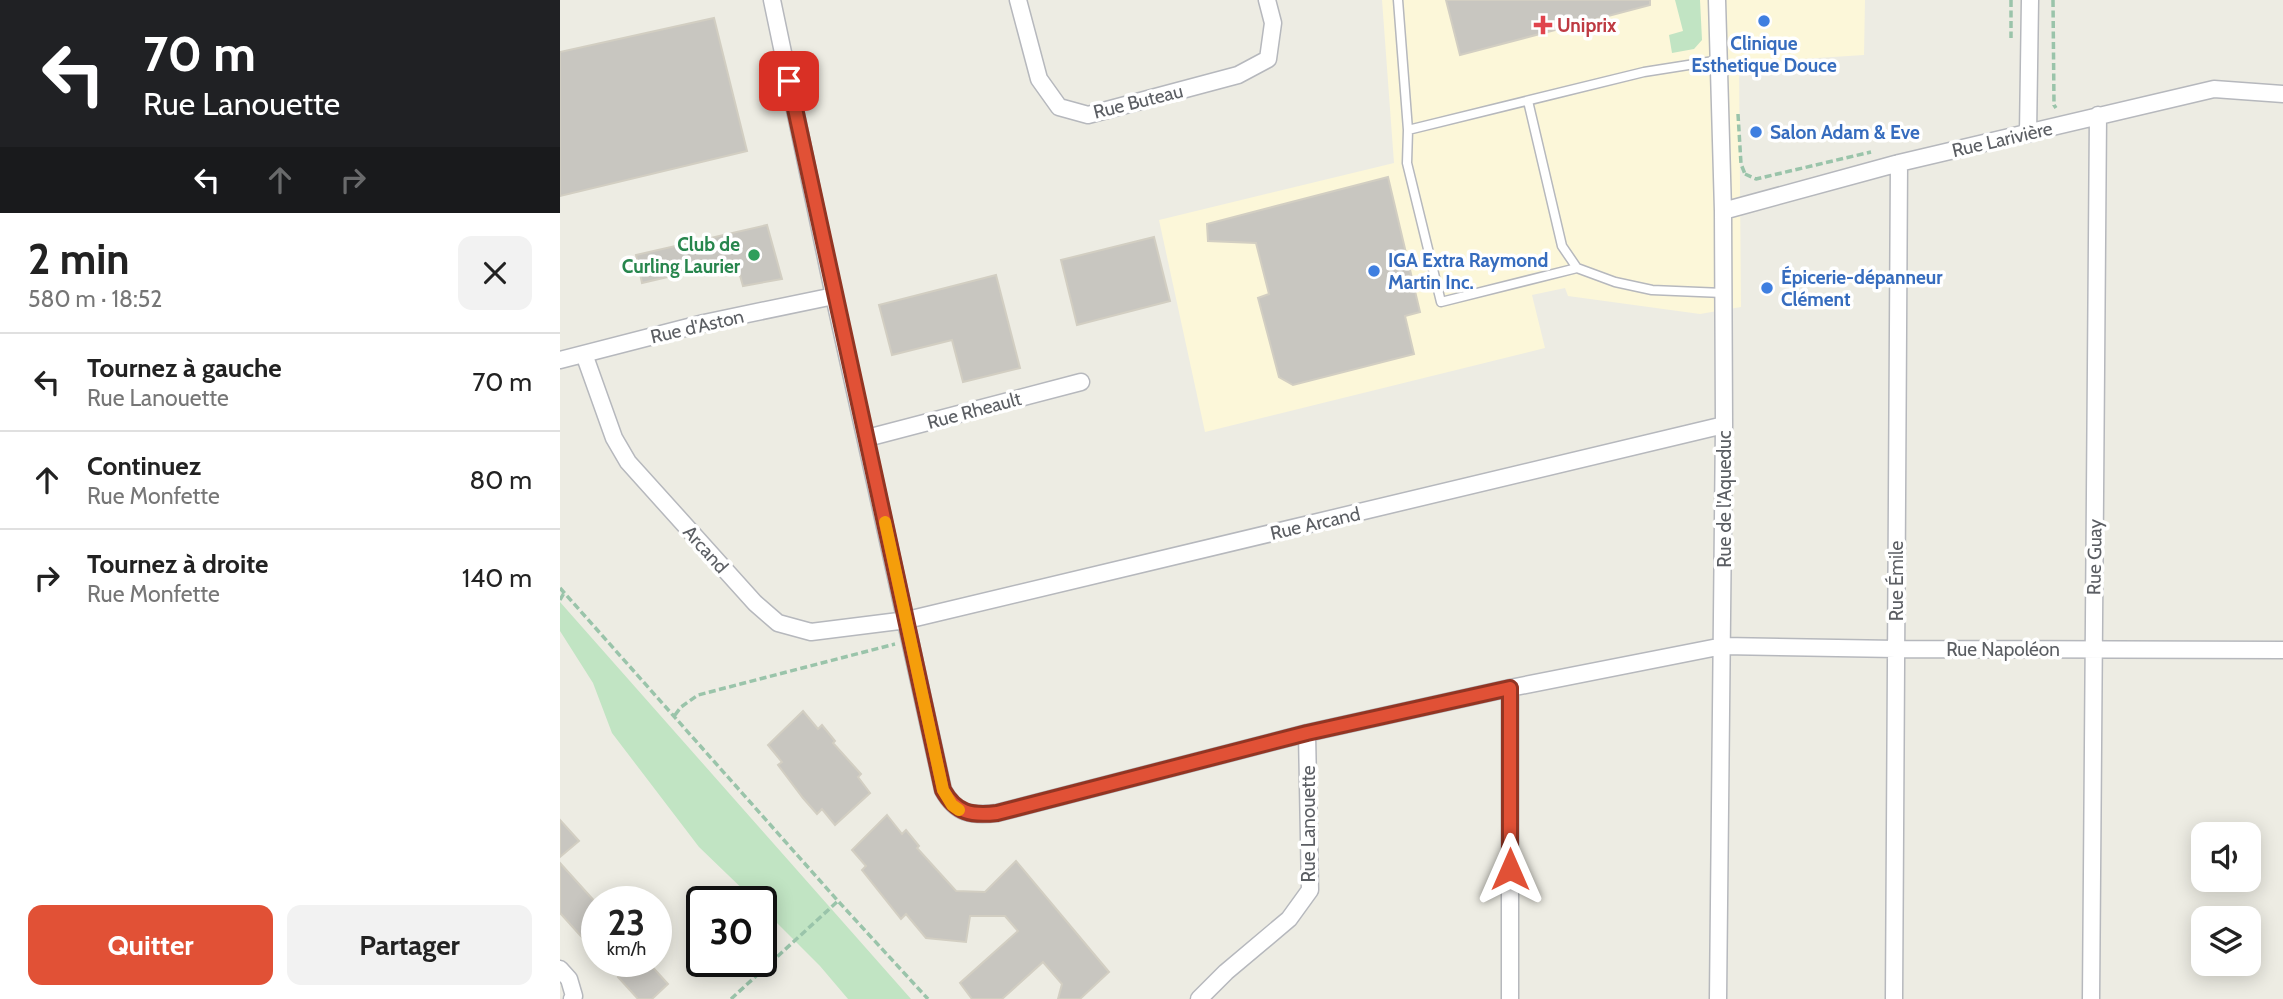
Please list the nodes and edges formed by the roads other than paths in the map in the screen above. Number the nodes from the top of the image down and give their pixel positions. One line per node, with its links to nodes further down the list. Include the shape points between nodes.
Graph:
1 (772, 0): 17 (street)
2 (1018, 0): 3 (street, Rue Buteau, via 1039,79 1059,107 1088,115 1238,75 1268,59 1273,23)
3 (1267, 0)
4 (1398, 0): 11 (lane)
5 (1717, 0): 7 (street, Rue de l'Aqueduc)
6 (2030, 0): 12 (street)
7 (1720, 60): 9 (lane, via 1644,72); 14 (street, Rue de l'Aqueduc)
8 (2283, 94): 10 (street, Rue Larivière, via 2214,89)
9 (1528, 101): 11 (lane); 15 (lane, via 1562,246)
10 (2098, 115): 12 (street, Rue Larivière); 26 (street, Rue Guay)
11 (1408, 130): 15 (lane, via 1407,163 1441,302)
12 (2028, 134): 13 (street, Rue Larivière)
13 (1899, 163): 14 (street, Rue Larivière); 25 (street, Rue Émile)
14 (1723, 211): 16 (street, Rue de l'Aqueduc)
15 (1577, 268): 16 (lane, via 1652,290)
16 (1723, 293): 21 (street, Rue de l'Aqueduc)
17 (834, 296): 18 (street, Rue d'Aston); 22 (street)
18 (584, 354): 19 (street, Rue d'Aston); 23 (street, Arcand, via 614,438 628,462 778,623 811,632)
19 (560, 360)
20 (1081, 382): 22 (street, Rue Rheault)
21 (1724, 425): 23 (street, Rue Arcand); 24 (street, Rue de l'Aqueduc)
22 (867, 438): 23 (street)
23 (907, 620): 29 (street, via 943,790 952,805 967,813 997,813)
24 (1723, 646): 25 (street, Rue Napoléon); 28 (street); 34 (street, Rue de l'Aqueduc)
25 (1896, 649): 26 (street, Rue Napoléon); 35 (street, Rue Émile)
26 (2094, 649): 27 (street, Rue Napoléon); 36 (street, Rue Guay)
27 (2283, 650)
28 (1510, 688): 29 (street); 33 (street)
29 (1307, 733): 32 (street, Rue Lanouette, via 1310,890 1289,919)
30 (560, 969): 31 (street, via 569,979)
31 (573, 997)
32 (1199, 999)
33 (1510, 999)
34 (1718, 999)
35 (1895, 999)
36 (2091, 999)

